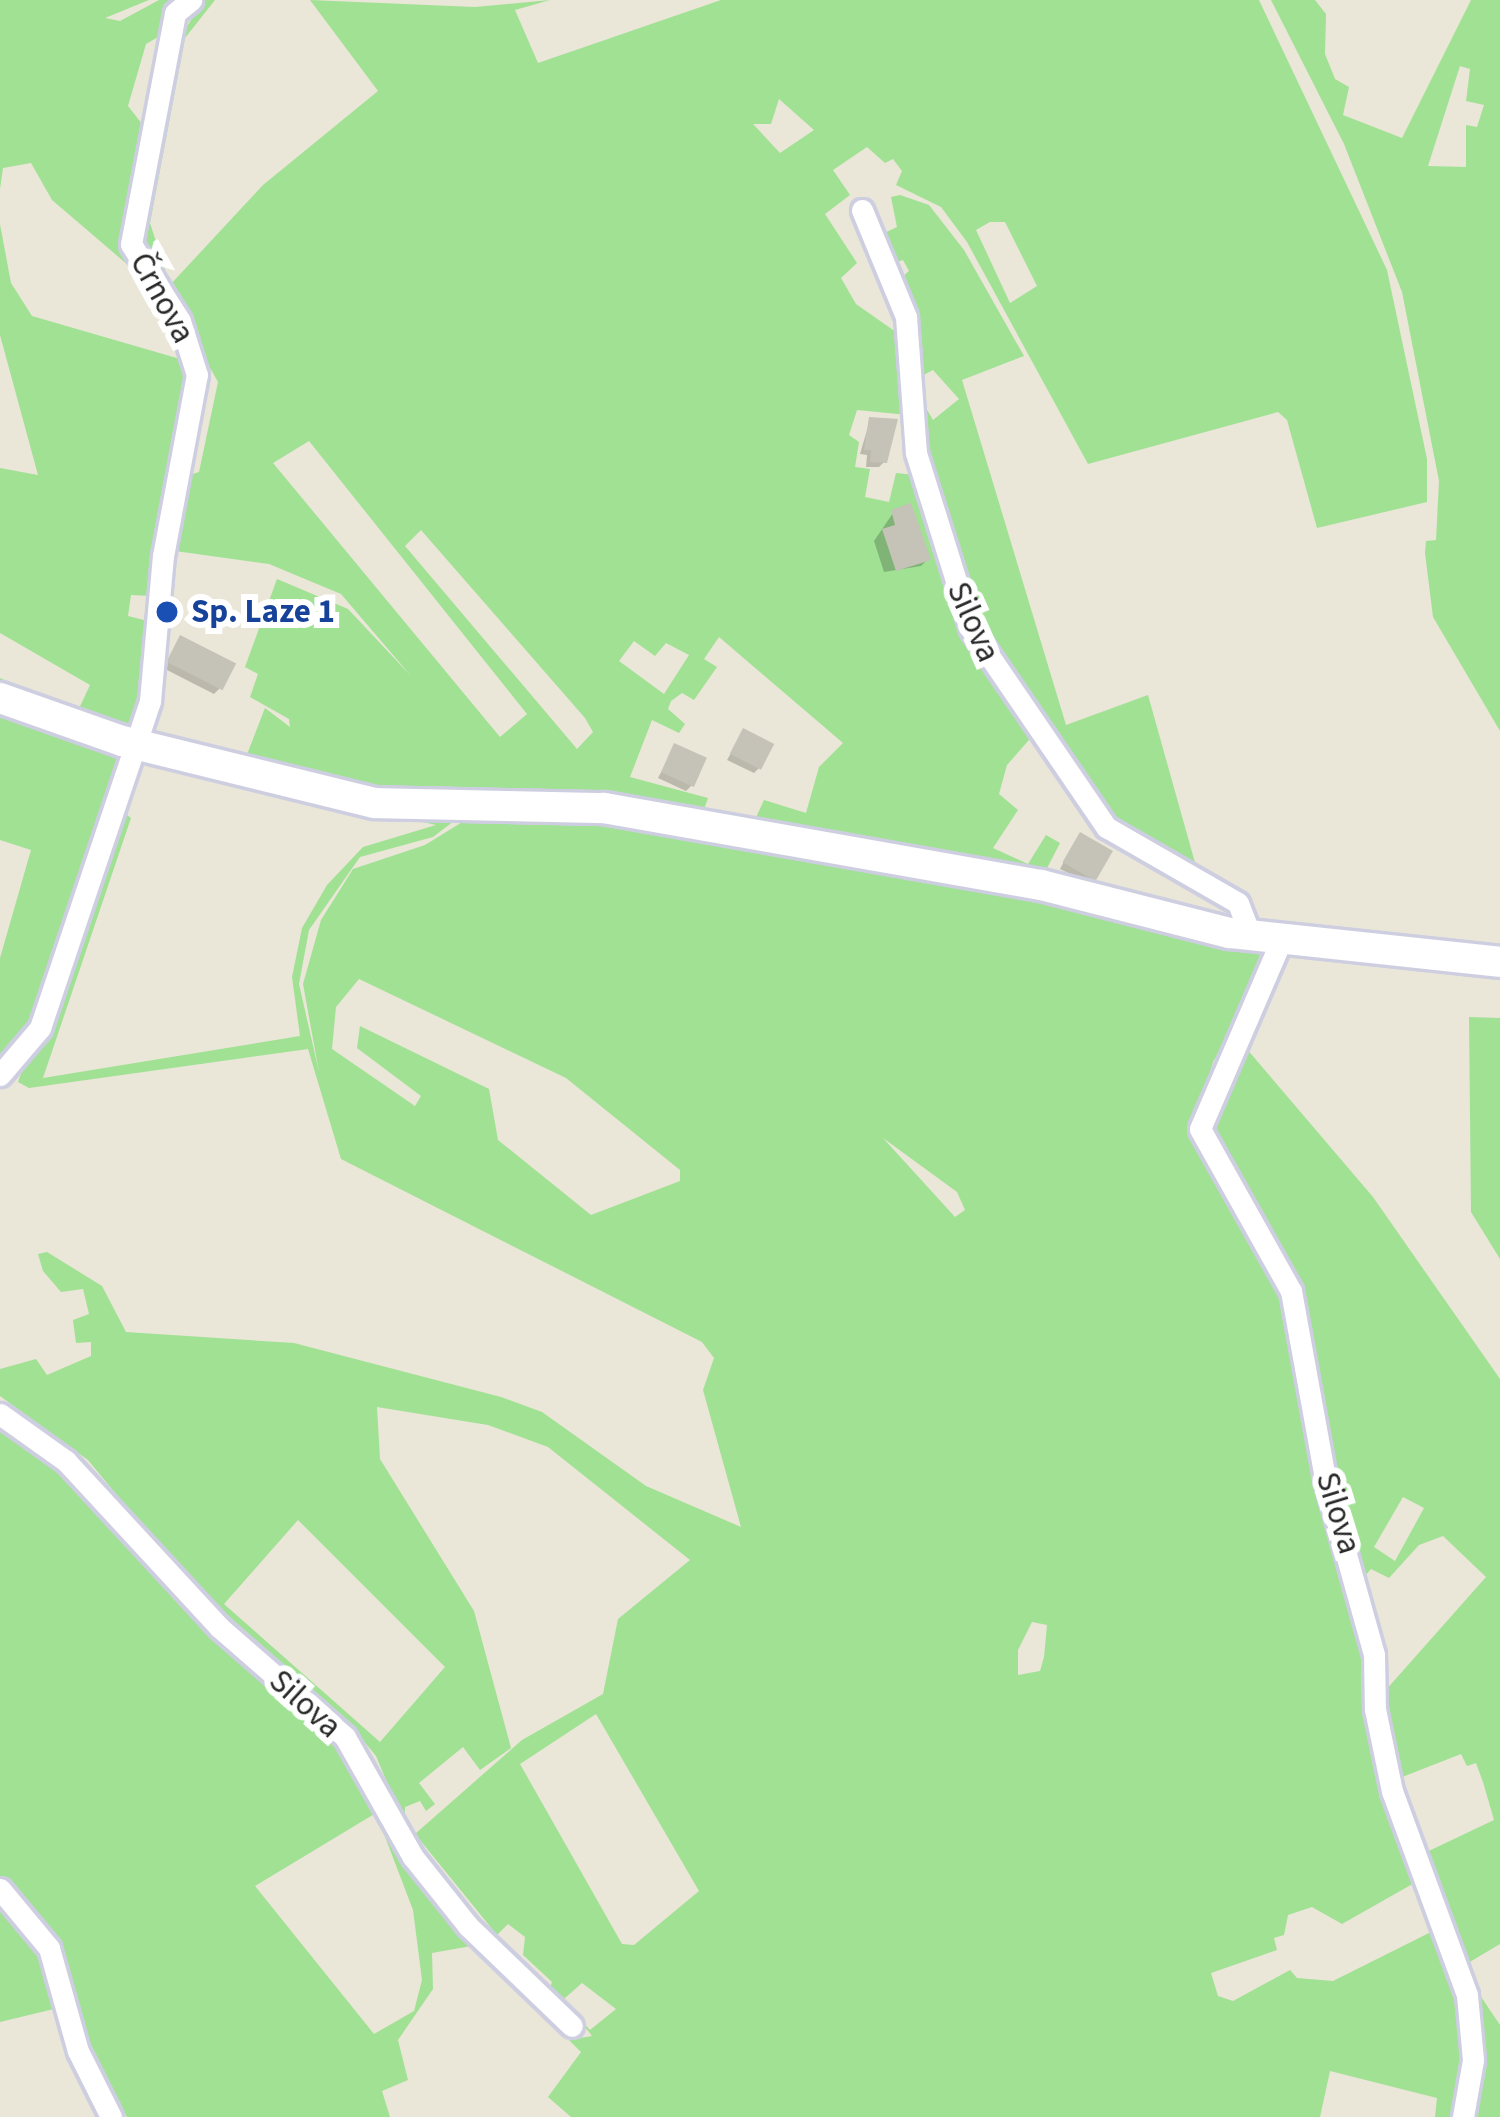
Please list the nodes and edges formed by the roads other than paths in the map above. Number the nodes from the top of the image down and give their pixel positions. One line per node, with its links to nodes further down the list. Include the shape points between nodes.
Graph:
1 (190, 0): 4 (street, Črnova, via 175,13 131,244 180,321 197,375 164,556 149,701)
2 (862, 210): 5 (street, Silova, via 906,317 916,453 971,629 1096,817 1153,860 1238,902)
3 (0, 698): 4 (street)
4 (133, 744): 5 (street, via 375,803 604,808 1018,880); 8 (street, via 40,1028)
5 (1250, 934): 6 (street)
6 (1283, 936): 7 (street); 13 (street, Silova, via 1199,1130 1291,1291 1325,1479 1374,1654 1375,1709 1392,1791 1467,1995 1472,2060)
7 (1500, 962)
8 (0, 1075)
9 (0, 1414): 11 (street, Silova, via 66,1461 219,1627 345,1737 413,1857 468,1926)
10 (0, 1888): 12 (street, via 49,1948 77,2051)
11 (572, 2026)
12 (111, 2117)
13 (1463, 2117)

